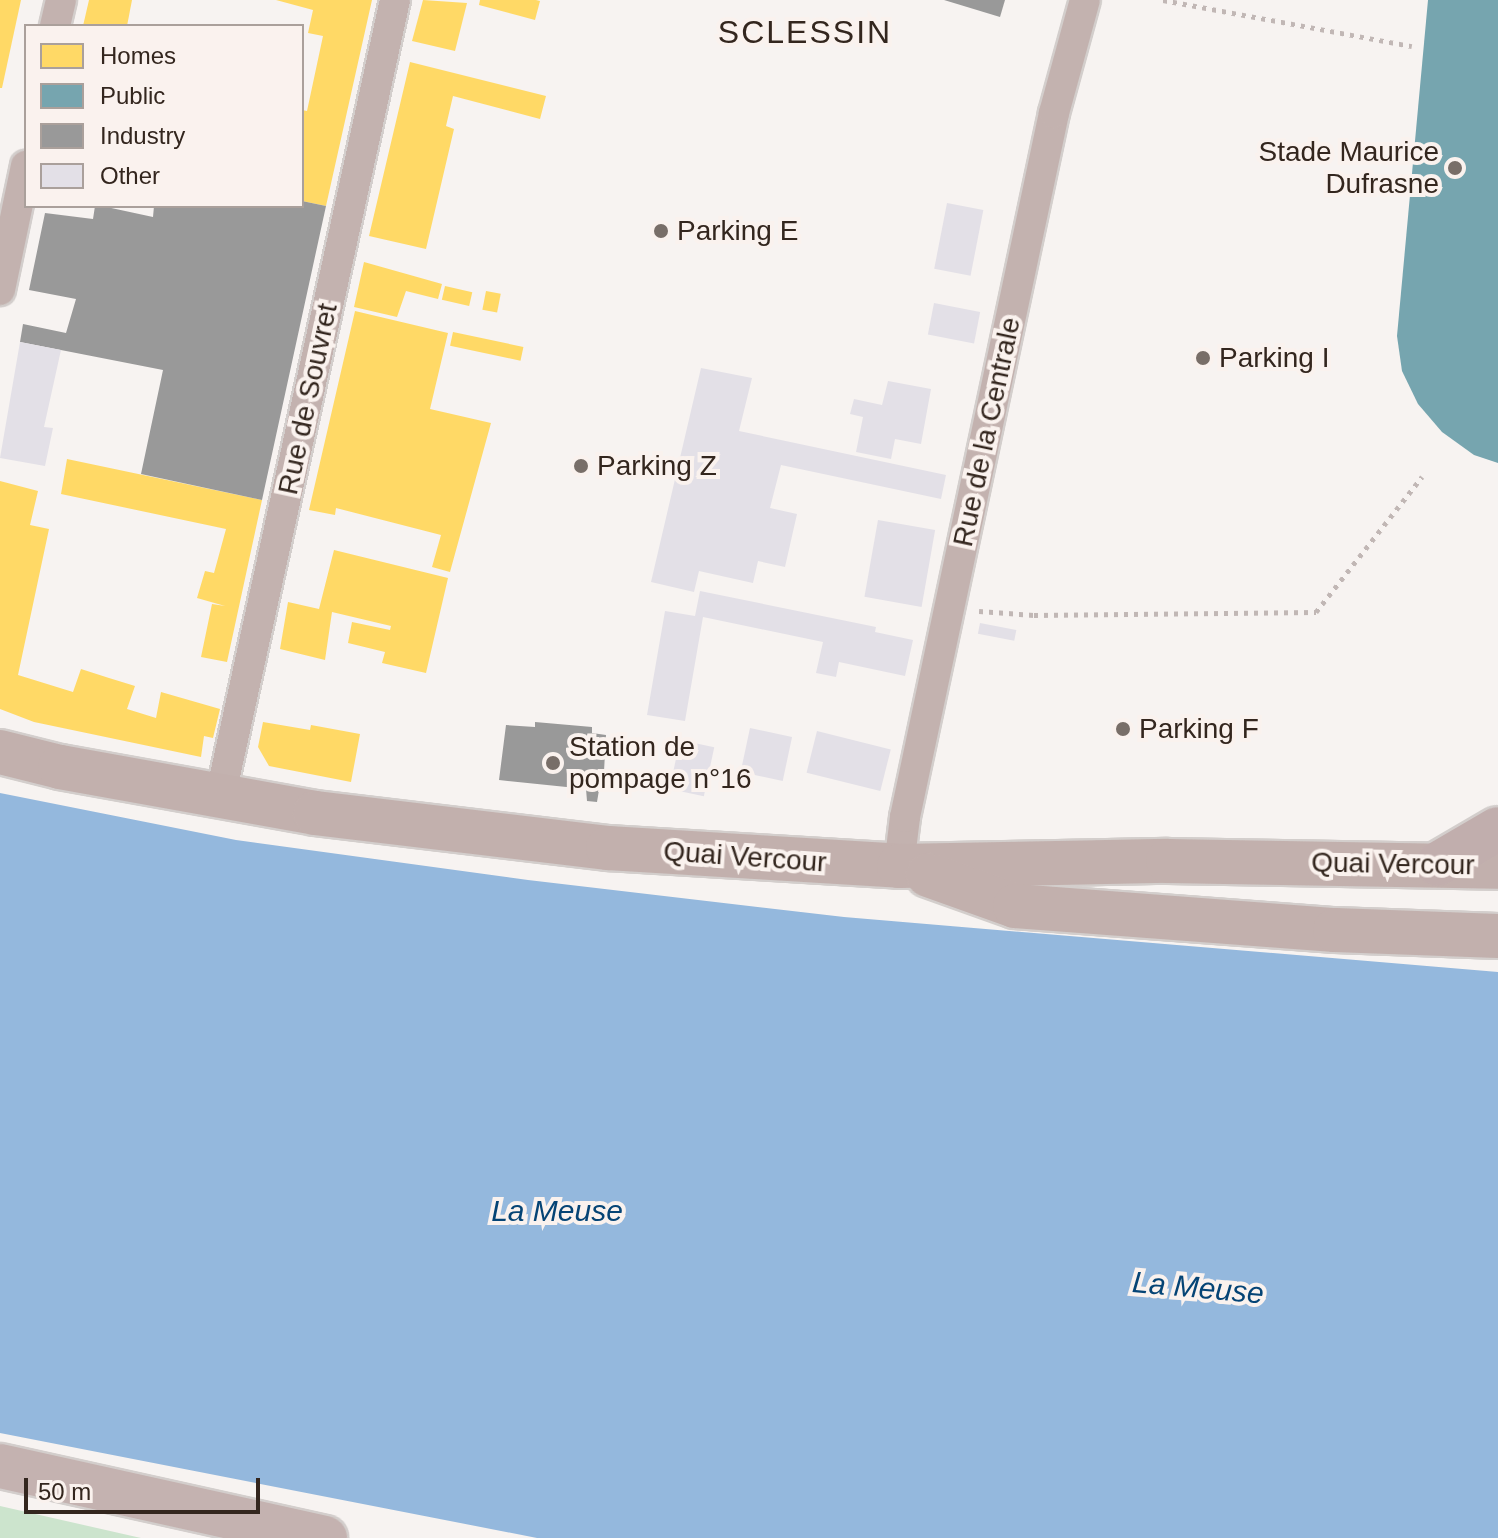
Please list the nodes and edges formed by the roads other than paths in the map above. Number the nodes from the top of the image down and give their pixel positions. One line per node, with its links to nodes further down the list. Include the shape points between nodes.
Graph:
1 (61, 0): 4 (street)
2 (395, 0): 8 (street, Rue de Souvret)
3 (1085, 0): 11 (street, Rue de la Centrale, via 1054,113 905,817)
4 (55, 24)
5 (24, 176): 6 (street)
6 (0, 290)
7 (0, 752): 8 (main road, Quai Vercour)
8 (220, 798): 11 (main road, Quai Vercour, via 608,848)
9 (1498, 829): 10 (highway)
10 (1438, 864): 11 (main road, Quai Vercour, via 1168,861); 12 (main road, Quai Vercour)
11 (899, 866): 13 (main road, via 1015,906 1335,930)
12 (1498, 867)
13 (1498, 936)
14 (0, 1466): 15 (main road)
15 (325, 1538)

